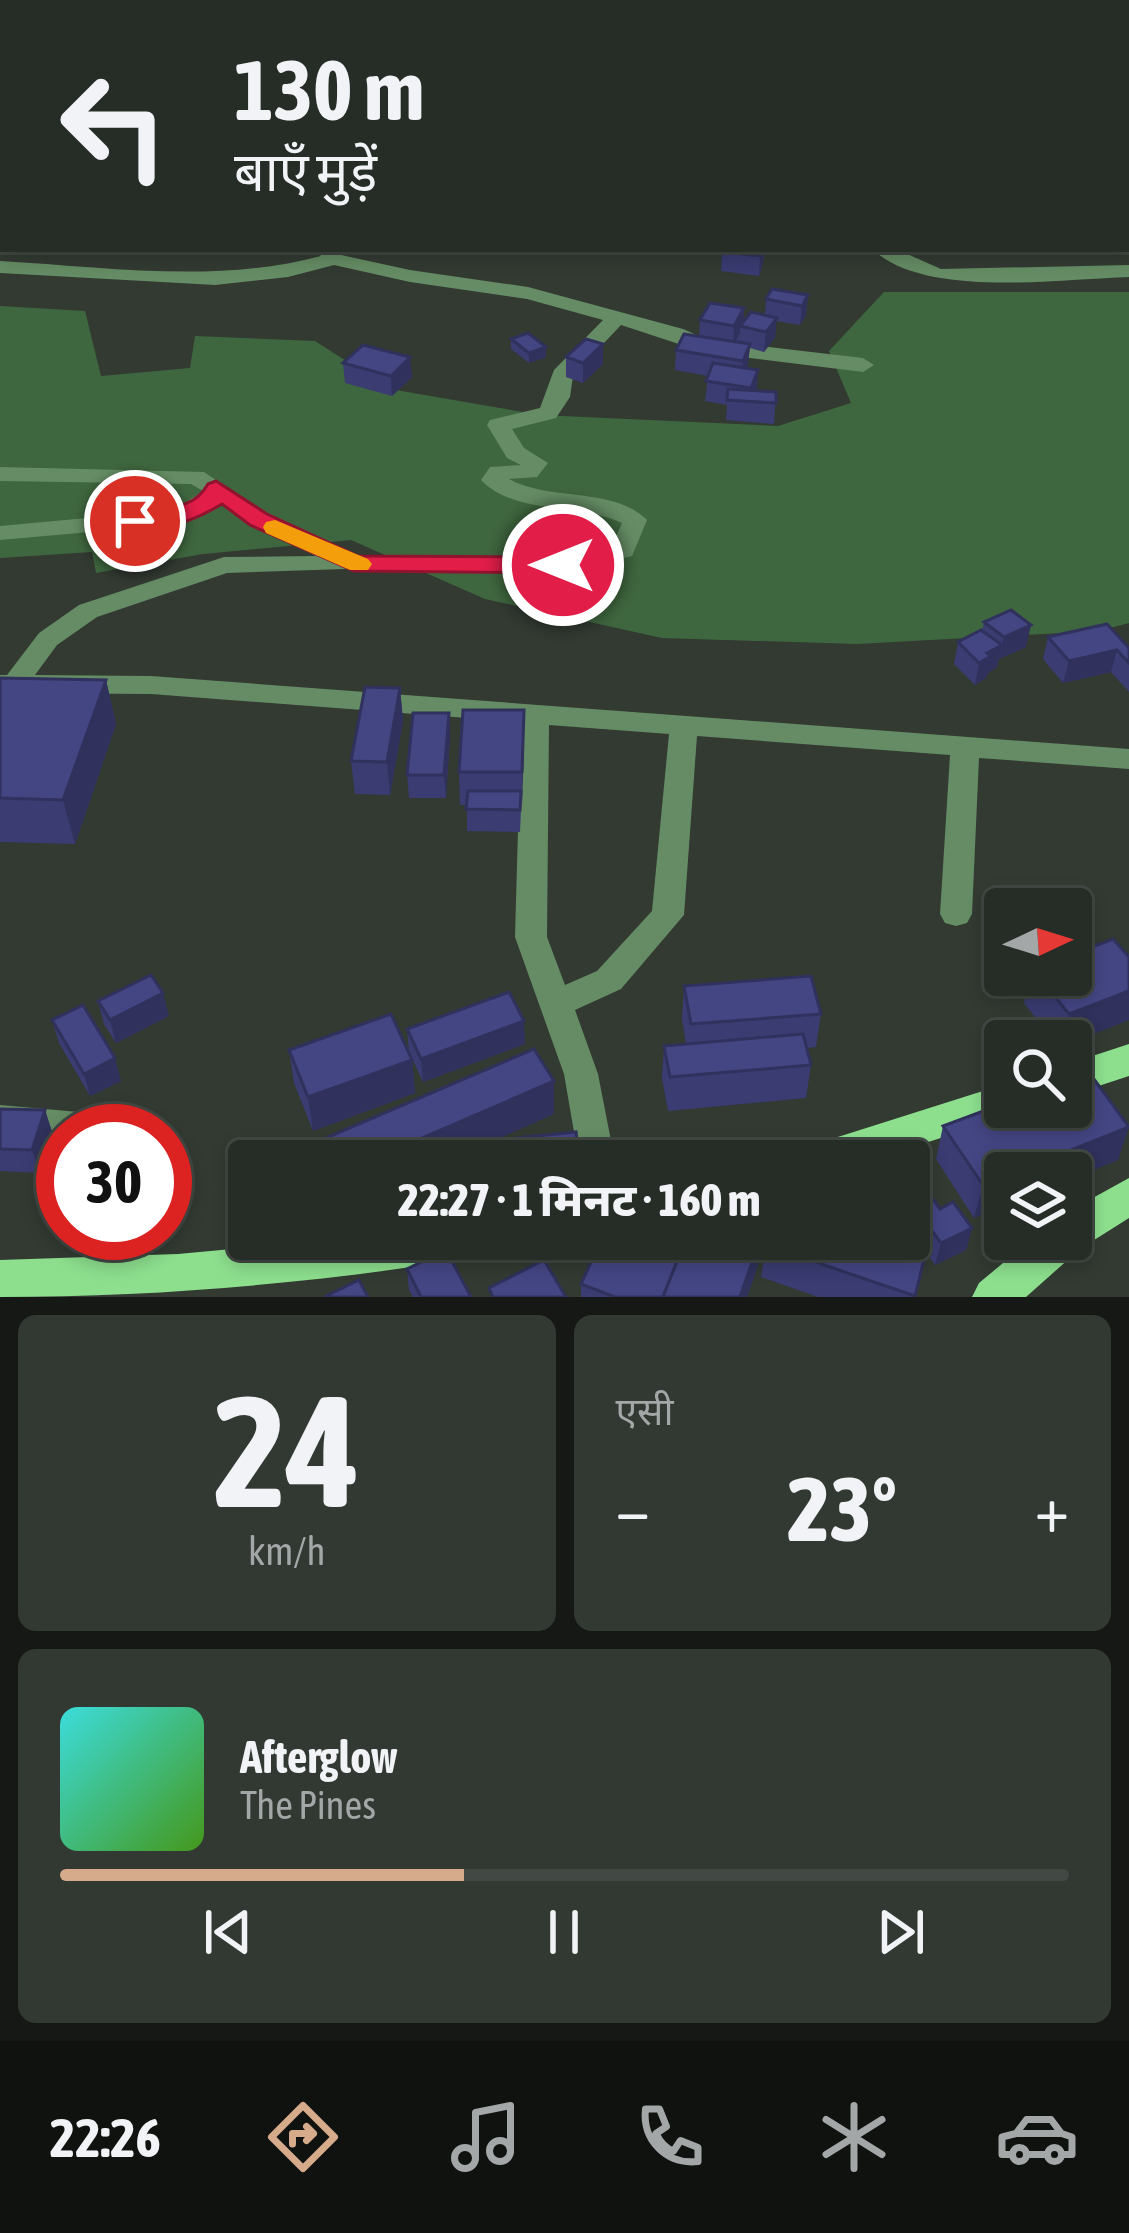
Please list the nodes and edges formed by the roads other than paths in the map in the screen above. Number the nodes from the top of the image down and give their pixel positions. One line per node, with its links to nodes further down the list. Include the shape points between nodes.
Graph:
1 (887, 252): 4 (street, via 941,274)
2 (329, 254): 3 (street, via 288,272 215,279); 5 (street, via 410,276 528,292)
3 (0, 267)
4 (1129, 271)
5 (615, 319): 6 (street, via 703,346); 10 (street, via 562,375 548,413 498,425 514,453 536,463 494,480 513,493 618,510 635,520 623,551 563,565)
6 (863, 365)
7 (0, 474): 8 (street, via 196,477)
8 (216, 489): 9 (street, via 212,500 180,517); 10 (street, via 259,520)
9 (0, 532)
10 (354, 564): 11 (street, via 224,565 88,611)
11 (8, 683): 12 (street)
12 (535, 712): 13 (street); 17 (street, via 531,937)
13 (684, 725): 14 (street); 17 (street, via 668,915 609,980)
14 (965, 747): 15 (street); 16 (street)
15 (1129, 759)
16 (956, 914)
17 (556, 1004): 23 (street)
18 (1129, 1060): 19 (main road)
19 (1092, 1072)
20 (984, 1108): 24 (main road)
21 (0, 1120): 22 (street)
22 (36, 1123)
23 (593, 1140)
24 (881, 1140)
25 (1129, 1196): 26 (main road)
26 (1092, 1220)
27 (309, 1260): 29 (main road)
28 (1038, 1260): 30 (main road)
29 (0, 1280)
30 (994, 1297)

